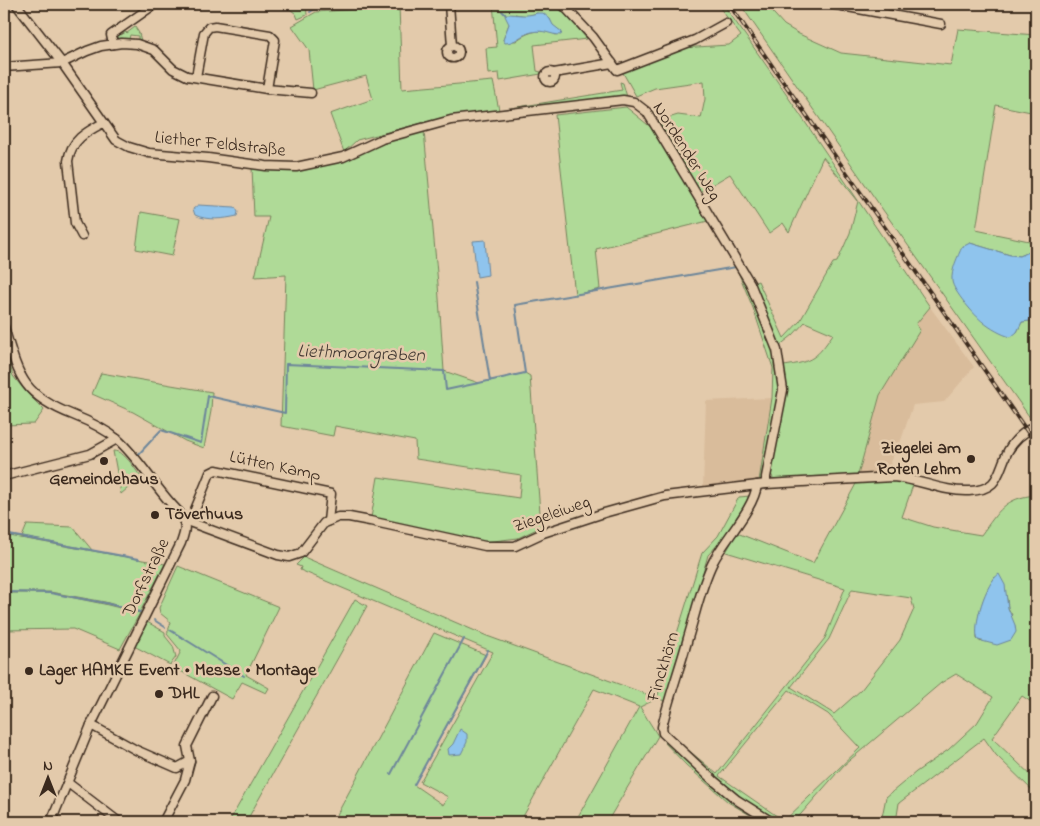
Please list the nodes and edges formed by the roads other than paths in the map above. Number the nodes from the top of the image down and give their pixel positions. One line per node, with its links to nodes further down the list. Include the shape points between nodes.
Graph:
1 (16, 4): 10 (street, Liether Feldstraße)
2 (155, 4): 8 (street, via 111,35)
3 (449, 4): 9 (street)
4 (562, 4): 11 (street, via 594,37)
5 (831, 4): 7 (street)
6 (726, 23): 11 (street, via 695,40)
7 (941, 24)
8 (113, 44): 10 (street, via 87,51); 14 (street, via 147,47 178,73)
9 (452, 46)
10 (62, 63): 12 (street); 18 (street, Liether Feldstraße)
11 (615, 66): 13 (street)
12 (4, 67)
13 (554, 73)
14 (196, 77): 15 (street); 15 (street, via 204,33 209,27 270,35 275,40)
15 (267, 89): 16 (street)
16 (310, 93)
17 (634, 102): 18 (street, Liether Feldstraße, via 623,100 451,120 382,139 343,157 296,167 141,152 116,140); 24 (street, Nordender Weg, via 647,112 750,283 774,341 783,390)
18 (104, 123): 19 (street, via 74,143 68,161 75,223)
19 (82, 236)
20 (4, 327): 22 (street, via 18,371 29,389 39,398 89,422)
21 (1036, 426): 24 (street, Ziegeleiweg, via 1014,442 994,482 979,490 954,490 893,477)
22 (117, 440): 23 (street, via 90,454); 26 (street)
23 (4, 476)
24 (766, 484): 25 (street, Ziegeleiweg)
25 (757, 485): 27 (street, Ziegeleiweg, via 665,496 552,530 515,546 485,546 349,517); 35 (street, Finckhörn, via 754,496 714,560 701,589 662,727 663,733 712,780)
26 (187, 521): 27 (street, via 289,557 301,553); 27 (street, Lütten Kamp, via 210,473 216,470 331,494); 29 (street, Dorfstraße, via 181,543)
27 (328, 521)
28 (212, 696): 30 (street, via 187,746)
29 (91, 726): 30 (street, via 177,768); 31 (street, Dorfstraße)
30 (190, 761): 34 (street, via 185,780)
31 (68, 782): 32 (street, Dorfstraße); 33 (street)
32 (51, 822)
33 (119, 822)
34 (163, 822)
35 (772, 822)

